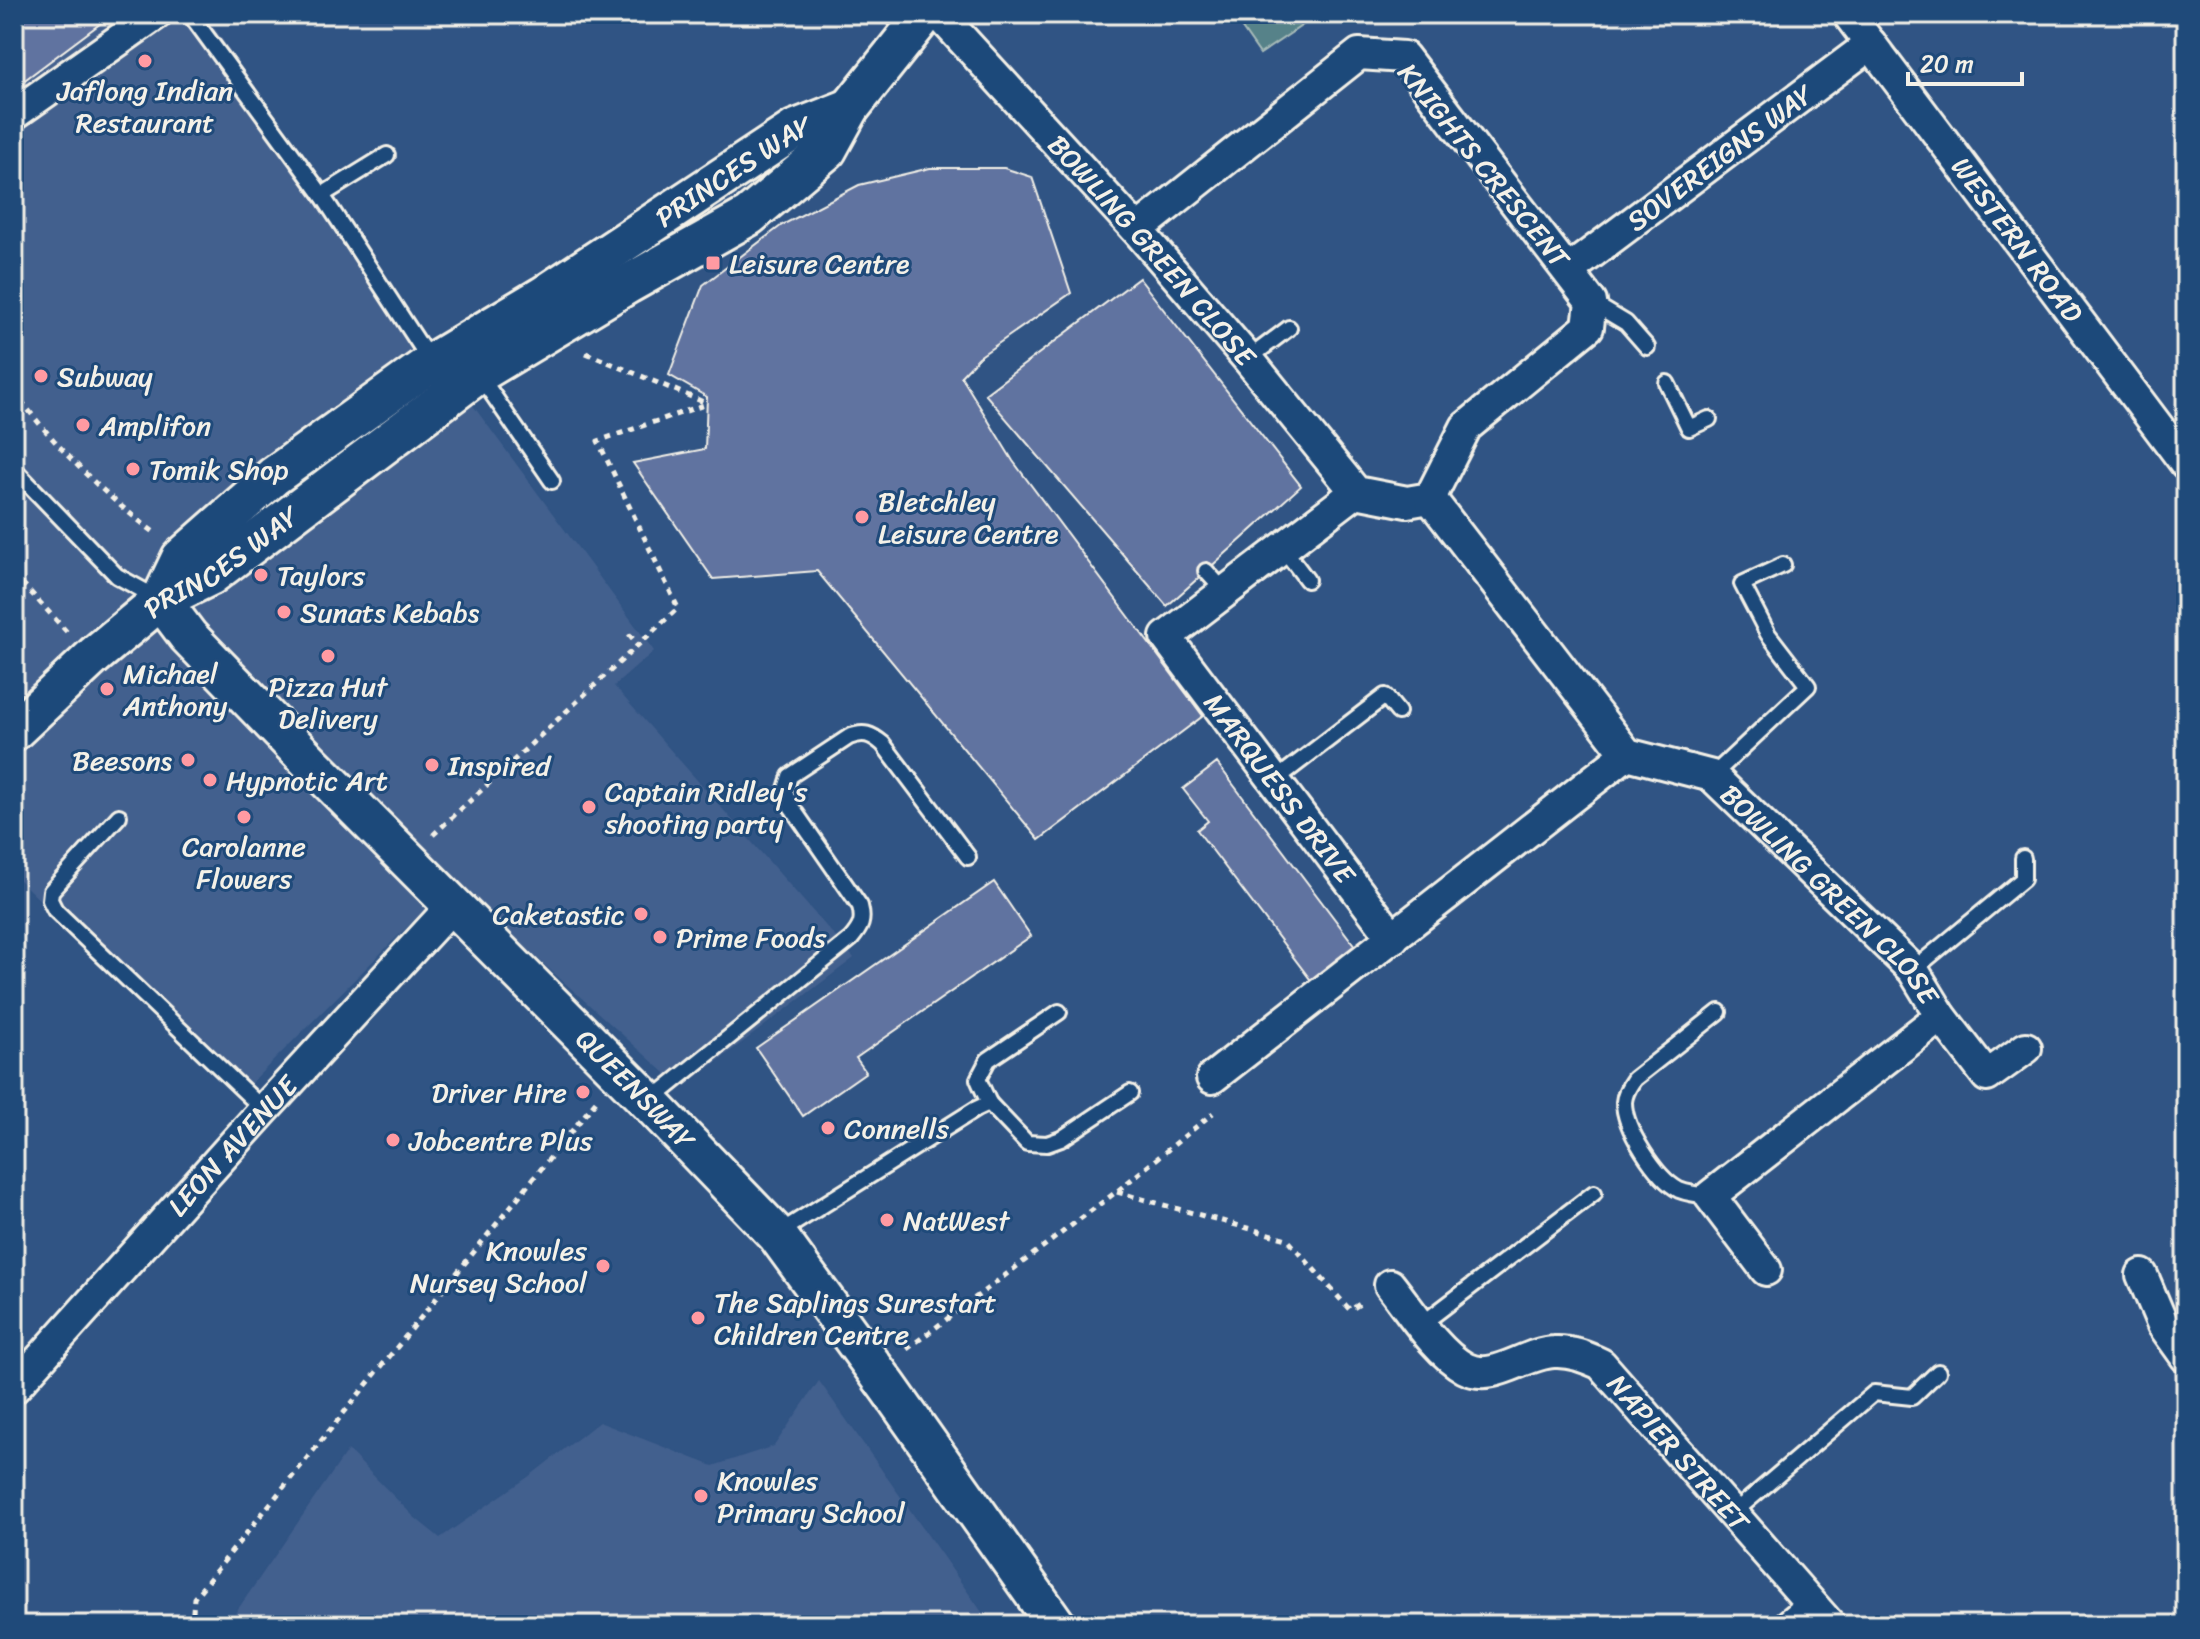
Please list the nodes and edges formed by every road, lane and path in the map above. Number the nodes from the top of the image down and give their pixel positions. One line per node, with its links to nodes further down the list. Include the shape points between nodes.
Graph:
1 (190, 14): 10 (lane)
2 (925, 14): 7 (street, PRINCES WAY)
3 (939, 14): 11 (street, BOWLING GREEN CLOSE)
4 (1848, 14): 6 (street, WESTERN ROAD)
5 (154, 15): 8 (street)
6 (1871, 44): 12 (street, SOVEREIGNS WAY); 23 (street, WESTERN ROAD)
7 (850, 108): 18 (street, PRINCES WAY, via 794,130 543,296); 19 (street, PRINCES WAY, via 827,150 749,216)
8 (14, 114)
9 (387, 155): 10 (lane)
10 (322, 195): 18 (lane)
11 (1137, 230): 12 (street, KNIGHTS CRESCENT, via 1359,54 1404,57); 17 (street, BOWLING GREEN CLOSE)
12 (1569, 270): 13 (street, KNIGHTS CRESCENT)
13 (1591, 302): 15 (lane, via 1626,323); 27 (street, via 1588,327 1466,427)
14 (1289, 328): 17 (lane)
15 (1647, 347)
16 (579, 350): 35 (path, via 707,404 598,441 678,608)
17 (1248, 359): 26 (street, BOWLING GREEN CLOSE)
18 (431, 363): 33 (street, PRINCES WAY, via 274,476 221,522 181,558)
19 (478, 374): 25 (lane); 33 (street, PRINCES WAY, via 210,576)
20 (1667, 383): 22 (lane, via 1689,428)
21 (14, 391): 28 (path, via 34,419 110,495)
22 (1709, 419)
23 (2186, 464)
24 (14, 469): 33 (lane, via 117,576)
25 (552, 481)
26 (1356, 492): 27 (street); 29 (street)
27 (1419, 500): 39 (street)
28 (159, 535)
29 (1283, 548): 32 (lane); 41 (street, MARQUESS DRIVE, via 1215,581 1166,637)
30 (1783, 565): 40 (lane, via 1742,584 1768,634 1808,686)
31 (14, 574): 36 (path)
32 (1307, 580)
33 (161, 600): 36 (street); 45 (street, QUEENSWAY, via 188,636)
34 (629, 634): 35 (path)
35 (638, 645): 45 (path)
36 (95, 655): 38 (street)
37 (1398, 712): 41 (lane, via 1385,696)
38 (14, 731)
39 (1627, 754): 40 (street, BOWLING GREEN CLOSE); 47 (street)
40 (1712, 776): 48 (street, BOWLING GREEN CLOSE)
41 (1274, 781): 47 (street, MARQUESS DRIVE)
42 (119, 816): 59 (lane, via 51,891 50,900)
43 (968, 857): 56 (lane, via 872,735 849,737 790,776 785,792 790,805 860,906 859,929)
44 (2023, 858): 48 (lane, via 2023,879)
45 (407, 860): 46 (street, QUEENSWAY)
46 (453, 905): 53 (street, QUEENSWAY); 59 (street, LEON AVENUE)
47 (1393, 938): 54 (street)
48 (1913, 970): 51 (street, BOWLING GREEN CLOSE)
49 (1059, 1012): 57 (lane, via 988,1060 978,1079)
50 (1719, 1012): 62 (lane, via 1634,1079 1624,1101 1629,1129 1667,1181 1679,1190)
51 (1941, 1016): 52 (street, BOWLING GREEN CLOSE, via 1987,1076); 62 (street)
52 (2026, 1048)
53 (620, 1073): 56 (street, QUEENSWAY); 74 (path, via 194,1598)
54 (1212, 1078)
55 (1130, 1093): 57 (lane, via 1047,1144 1027,1143)
56 (649, 1102): 63 (street, QUEENSWAY)
57 (989, 1103): 63 (lane)
58 (1217, 1109): 60 (path)
59 (264, 1110): 71 (street, LEON AVENUE)
60 (1116, 1192): 66 (path, via 1287,1239 1350,1310); 69 (path, via 905,1350)
61 (1594, 1193): 67 (lane)
62 (1710, 1196): 64 (street)
63 (777, 1235): 75 (street, QUEENSWAY)
64 (1766, 1270)
65 (2142, 1275): 68 (street, via 2163,1325)
66 (1390, 1285): 67 (street, NAPIER STREET)
67 (1422, 1324): 72 (street, NAPIER STREET, via 1448,1357 1467,1369 1495,1371 1528,1356 1554,1352 1601,1364)
68 (2186, 1357)
69 (910, 1358)
70 (1938, 1372): 72 (lane, via 1912,1397 1874,1393)
71 (14, 1388)
72 (1732, 1514): 73 (street, NAPIER STREET)
73 (1807, 1600): 76 (lane); 77 (street, NAPIER STREET)
74 (192, 1625)
75 (1056, 1625)
76 (1777, 1625)
77 (1830, 1625)

